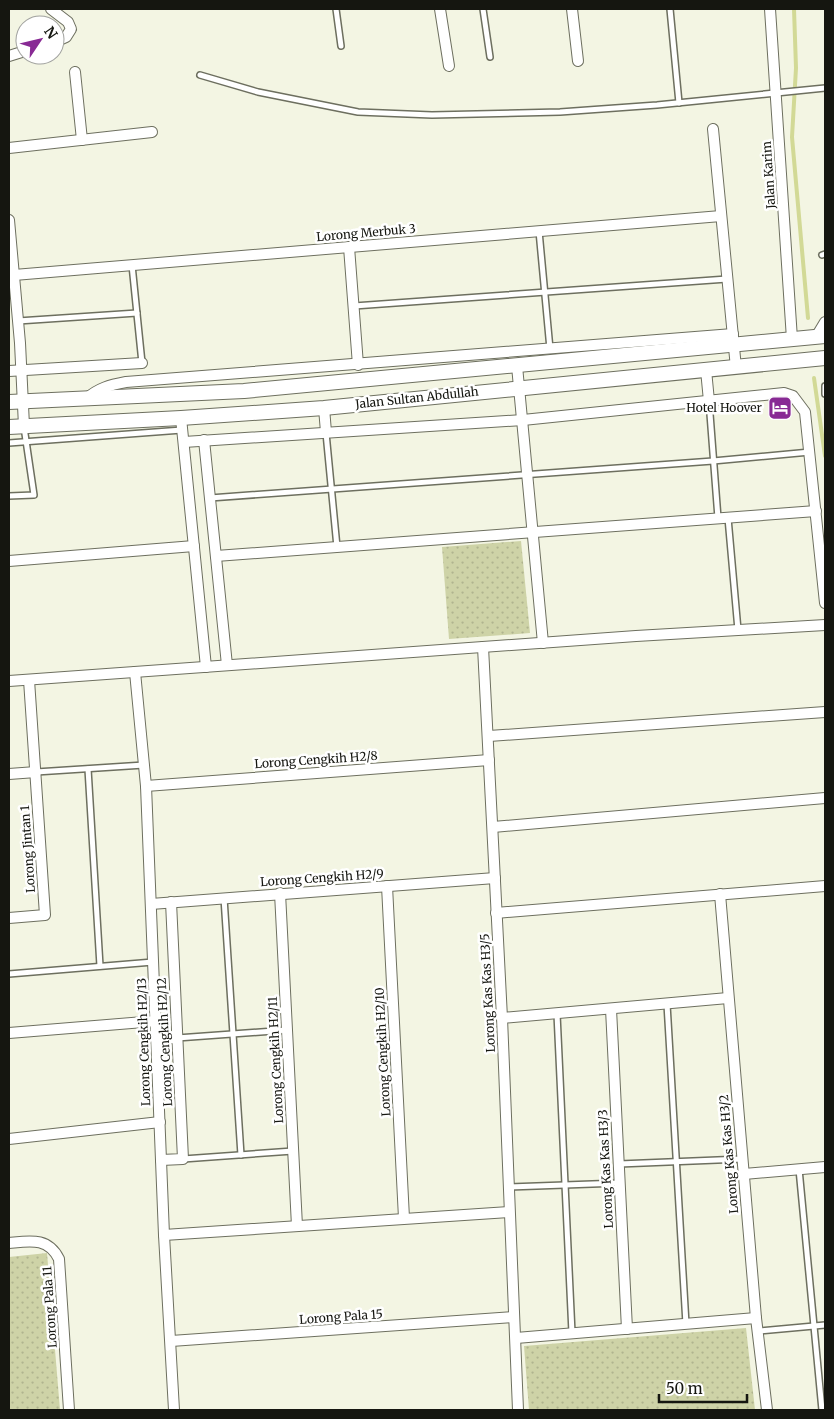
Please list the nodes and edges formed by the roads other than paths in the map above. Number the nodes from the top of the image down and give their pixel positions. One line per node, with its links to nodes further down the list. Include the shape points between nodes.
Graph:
1 (336, 9): 9 (lane)
2 (440, 9): 12 (street)
3 (483, 9): 10 (lane)
4 (572, 9): 11 (street)
5 (670, 9): 17 (lane)
6 (770, 9): 16 (street, Jalan Karim)
7 (65, 20): 8 (street, via 71,30)
8 (65, 37)
9 (341, 46)
10 (490, 57)
11 (578, 61)
12 (448, 66)
13 (74, 72): 20 (street)
14 (200, 75): 17 (lane, via 258,92 358,112 432,115 560,112)
15 (825, 88): 16 (lane)
16 (781, 92): 17 (lane); 36 (street, Jalan Karim)
17 (679, 103)
18 (713, 129): 22 (street)
19 (152, 132): 20 (street)
20 (82, 140): 21 (street)
21 (9, 148)
22 (721, 216): 24 (street, Lorong Merbuk 3); 28 (street)
23 (9, 220): 27 (street)
24 (539, 231): 25 (street, Lorong Merbuk 3); 29 (lane)
25 (349, 247): 26 (street, Lorong Merbuk 3); 30 (street)
26 (132, 265): 27 (street, Lorong Merbuk 3); 31 (lane)
27 (14, 275): 32 (street)
28 (728, 280): 29 (lane); 35 (street)
29 (545, 292): 30 (lane); 37 (lane)
30 (354, 306): 40 (street)
31 (136, 314): 32 (lane); 39 (lane)
32 (18, 321): 43 (street)
33 (825, 322): 34 (street)
34 (820, 337): 36 (main road, Jalan Sultan Abdullah)
35 (734, 340): 36 (main road, Jalan Sultan Abdullah); 37 (street); 41 (main road, Jalan Sultan Abdullah); 42 (street)
36 (792, 340)
37 (550, 348): 40 (street)
38 (825, 358): 42 (main road, Jalan Sultan Abdullah)
39 (142, 363): 43 (street)
40 (358, 365): 49 (street, via 126,382 108,385)
41 (517, 366): 47 (street); 49 (main road, Jalan Sultan Abdullah, via 244,391)
42 (736, 368): 44 (main road, Jalan Sultan Abdullah)
43 (21, 370): 45 (street); 51 (street)
44 (706, 370): 47 (main road, Jalan Sultan Abdullah); 50 (street)
45 (9, 371)
46 (825, 386): 48 (lane)
47 (520, 388): 52 (main road, Jalan Sultan Abdullah); 53 (street)
48 (825, 394)
49 (85, 399): 51 (main road, Jalan Sultan Abdullah)
50 (709, 401): 53 (street); 62 (street, via 778,394 793,396 806,412); 63 (lane)
51 (16, 402): 55 (street)
52 (324, 408): 54 (main road, Jalan Sultan Abdullah); 57 (street)
53 (522, 420): 57 (street); 64 (street)
54 (182, 424): 55 (main road, Jalan Sultan Abdullah); 59 (lane); 61 (street)
55 (24, 426): 56 (main road, Jalan Sultan Abdullah); 59 (lane)
56 (9, 427)
57 (326, 432): 58 (street); 65 (lane)
58 (204, 440): 61 (street); 67 (street)
59 (26, 441): 60 (lane); 66 (lane, via 34,495)
60 (9, 442)
61 (184, 442): 71 (street)
62 (810, 452): 63 (lane); 68 (street)
63 (713, 461): 64 (lane); 69 (lane)
64 (528, 474): 65 (lane); 70 (street)
65 (332, 490): 67 (lane); 72 (lane)
66 (9, 496)
67 (210, 498): 73 (street)
68 (816, 511): 69 (street); 75 (street)
69 (723, 518): 70 (street); 77 (lane)
70 (533, 532): 72 (street); 78 (street)
71 (194, 546): 74 (street); 81 (street)
72 (337, 547): 73 (street)
73 (216, 556): 80 (street)
74 (9, 560)
75 (825, 603)
76 (825, 626): 77 (street)
77 (738, 630): 78 (street)
78 (543, 642): 79 (street)
79 (483, 647): 80 (street); 86 (street, Lorong Kas Kas H3/5)
80 (227, 666): 81 (street)
81 (206, 667): 82 (street)
82 (135, 672): 83 (street); 88 (street, Lorong Cengkih H2/13)
83 (30, 680): 84 (street); 90 (street)
84 (9, 682)
85 (825, 712): 86 (street)
86 (489, 736): 87 (street, Lorong Kas Kas H3/5)
87 (489, 760): 92 (street, Lorong Cengkih H2/8); 94 (street, Lorong Kas Kas H3/5)
88 (144, 765): 89 (lane); 92 (street, Lorong Cengkih H2/13)
89 (88, 769): 90 (lane); 106 (lane)
90 (36, 772): 91 (street); 104 (street, Lorong Jintan 1, via 45,914)
91 (9, 774)
92 (146, 786): 102 (street, Lorong Cengkih H2/13)
93 (825, 798): 94 (street)
94 (493, 827): 95 (street, Lorong Kas Kas H3/5)
95 (495, 878): 96 (street, Lorong Cengkih H2/9); 103 (street, Lorong Kas Kas H3/5)
96 (387, 886): 98 (street, Lorong Cengkih H2/9); 135 (street, Lorong Cengkih H2/10)
97 (825, 886): 99 (street)
98 (280, 893): 100 (street, Lorong Cengkih H2/9); 114 (street, Lorong Cengkih H2/11)
99 (720, 894): 103 (street); 108 (street, Lorong Kas Kas H3/2)
100 (224, 898): 101 (street, Lorong Cengkih H2/9); 116 (lane)
101 (171, 902): 102 (street, Lorong Cengkih H2/9); 117 (street, Lorong Cengkih H2/12)
102 (151, 904): 105 (street, Lorong Cengkih H2/13)
103 (496, 913): 112 (street, Lorong Kas Kas H3/5)
104 (9, 918)
105 (154, 962): 106 (lane); 113 (street, Lorong Cengkih H2/13)
106 (100, 966): 107 (lane)
107 (9, 974)
108 (728, 998): 109 (street); 124 (street, Lorong Kas Kas H3/2)
109 (667, 1004): 110 (street); 126 (lane)
110 (611, 1009): 111 (street); 127 (street, Lorong Kas Kas H3/3)
111 (557, 1014): 112 (street); 132 (lane)
112 (502, 1018): 133 (street, Lorong Kas Kas H3/5)
113 (156, 1021): 115 (street); 118 (street, Lorong Cengkih H2/13)
114 (287, 1030): 116 (lane); 121 (street, Lorong Cengkih H2/11)
115 (9, 1033)
116 (233, 1034): 117 (lane); 122 (lane)
117 (178, 1038): 118 (street); 123 (street, Lorong Cengkih H2/12)
118 (157, 1039): 119 (street, Lorong Cengkih H2/13)
119 (160, 1122): 120 (street); 125 (street, Lorong Cengkih H2/13)
120 (9, 1139)
121 (294, 1151): 122 (lane); 136 (street, Lorong Cengkih H2/11)
122 (241, 1155): 123 (lane)
123 (183, 1158): 125 (street)
124 (742, 1159): 126 (lane); 130 (street, Lorong Kas Kas H3/2)
125 (161, 1160): 137 (street, Lorong Cengkih H2/13)
126 (676, 1162): 127 (lane); 141 (lane)
127 (619, 1164): 131 (street, Lorong Kas Kas H3/3)
128 (825, 1167): 129 (street)
129 (799, 1169): 130 (street); 143 (lane)
130 (744, 1174): 140 (street, Lorong Kas Kas H3/2)
131 (620, 1183): 132 (lane); 144 (street, Lorong Kas Kas H3/3)
132 (564, 1185): 133 (lane); 146 (lane)
133 (508, 1187): 134 (street, Lorong Kas Kas H3/5)
134 (509, 1212): 135 (street); 139 (street, Lorong Kas Kas H3/5)
135 (404, 1218): 136 (street)
136 (297, 1226): 137 (street)
137 (164, 1235): 148 (street, Lorong Cengkih H2/13)
138 (9, 1243): 149 (street, Lorong Pala 11, via 32,1241 44,1244 52,1247 59,1259)
139 (514, 1317): 147 (street, Lorong Kas Kas H3/5); 148 (street, Lorong Pala 15)
140 (756, 1318): 141 (street); 145 (street, Lorong Kas Kas H3/2)
141 (686, 1324): 144 (street)
142 (825, 1325): 143 (lane)
143 (814, 1326): 145 (lane); 153 (lane)
144 (627, 1329): 146 (street)
145 (758, 1331): 152 (street, Lorong Kas Kas H3/2)
146 (572, 1333): 147 (street)
147 (516, 1338): 151 (street, Lorong Kas Kas H3/5)
148 (170, 1342): 150 (street, Lorong Cengkih H2/13)
149 (69, 1410)
150 (174, 1410)
151 (518, 1410)
152 (767, 1410)
153 (822, 1410)

